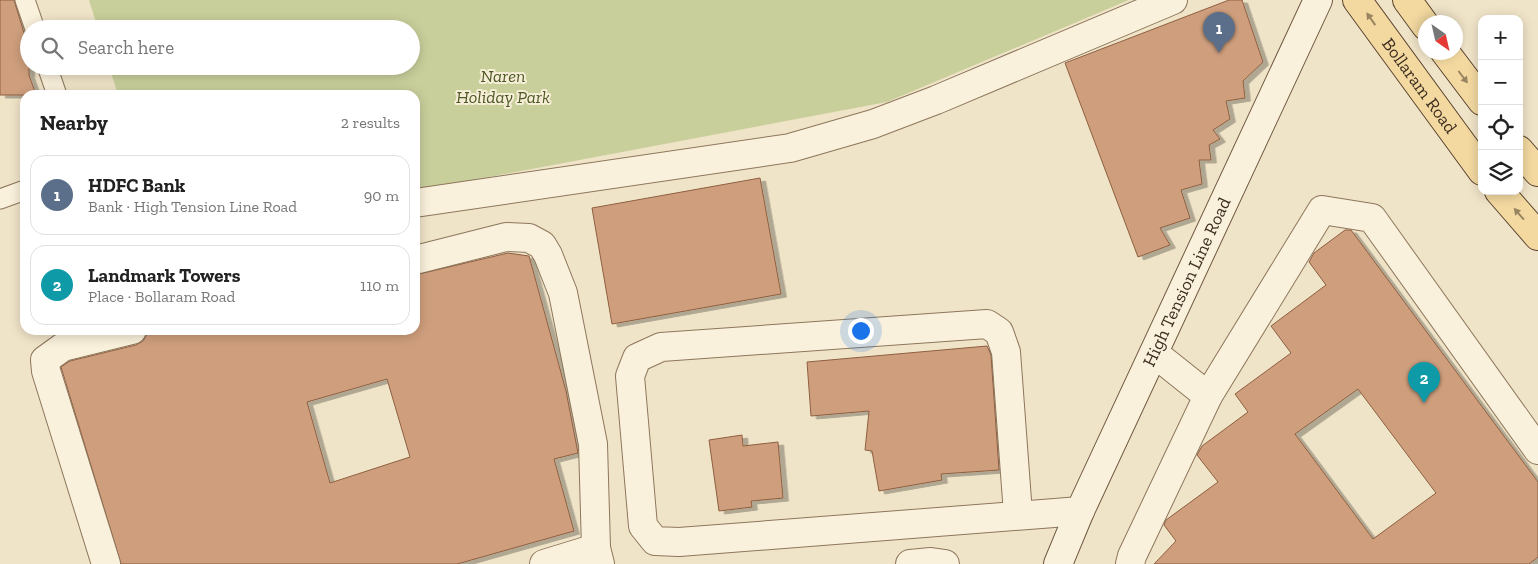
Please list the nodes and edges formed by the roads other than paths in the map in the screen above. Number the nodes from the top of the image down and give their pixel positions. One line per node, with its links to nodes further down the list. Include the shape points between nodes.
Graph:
1 (25, 0): 7 (lane)
2 (1173, 0): 18 (street, via 936,100 872,124 790,148)
3 (1318, 0): 22 (street, High Tension Line Road)
4 (1358, 0): 13 (main road, Bollaram Road, one-way to 4)
5 (1407, 0): 6 (main road)
6 (1418, 15)
7 (32, 20)
8 (1451, 60): 11 (main road, one-way to 11)
9 (50, 75): 10 (lane)
10 (55, 90)
11 (1478, 96)
12 (1523, 155): 14 (main road)
13 (1478, 165)
14 (1538, 172)
15 (20, 192): 17 (lane)
16 (1502, 195): 19 (main road, one-way to 16)
17 (0, 199)
18 (420, 202)
19 (1538, 236)
20 (420, 259): 27 (street, via 506,237 529,238 542,245 548,255 563,293 593,444)
21 (112, 335): 28 (street, via 63,347 45,360)
22 (1154, 353): 23 (street); 25 (street, High Tension Line Road)
23 (1208, 396): 24 (street, via 1322,210 1372,218); 33 (street)
24 (1538, 450)
25 (1080, 511): 26 (street); 32 (street, High Tension Line Road)
26 (1018, 514): 26 (street, via 679,542 655,541 643,526 630,376 638,358 661,347 987,324 999,332 1006,352)
27 (598, 556): 29 (street)
28 (106, 564)
29 (544, 564)
30 (910, 564): 31 (street)
31 (945, 564)
32 (1058, 564)
33 (1130, 564)

